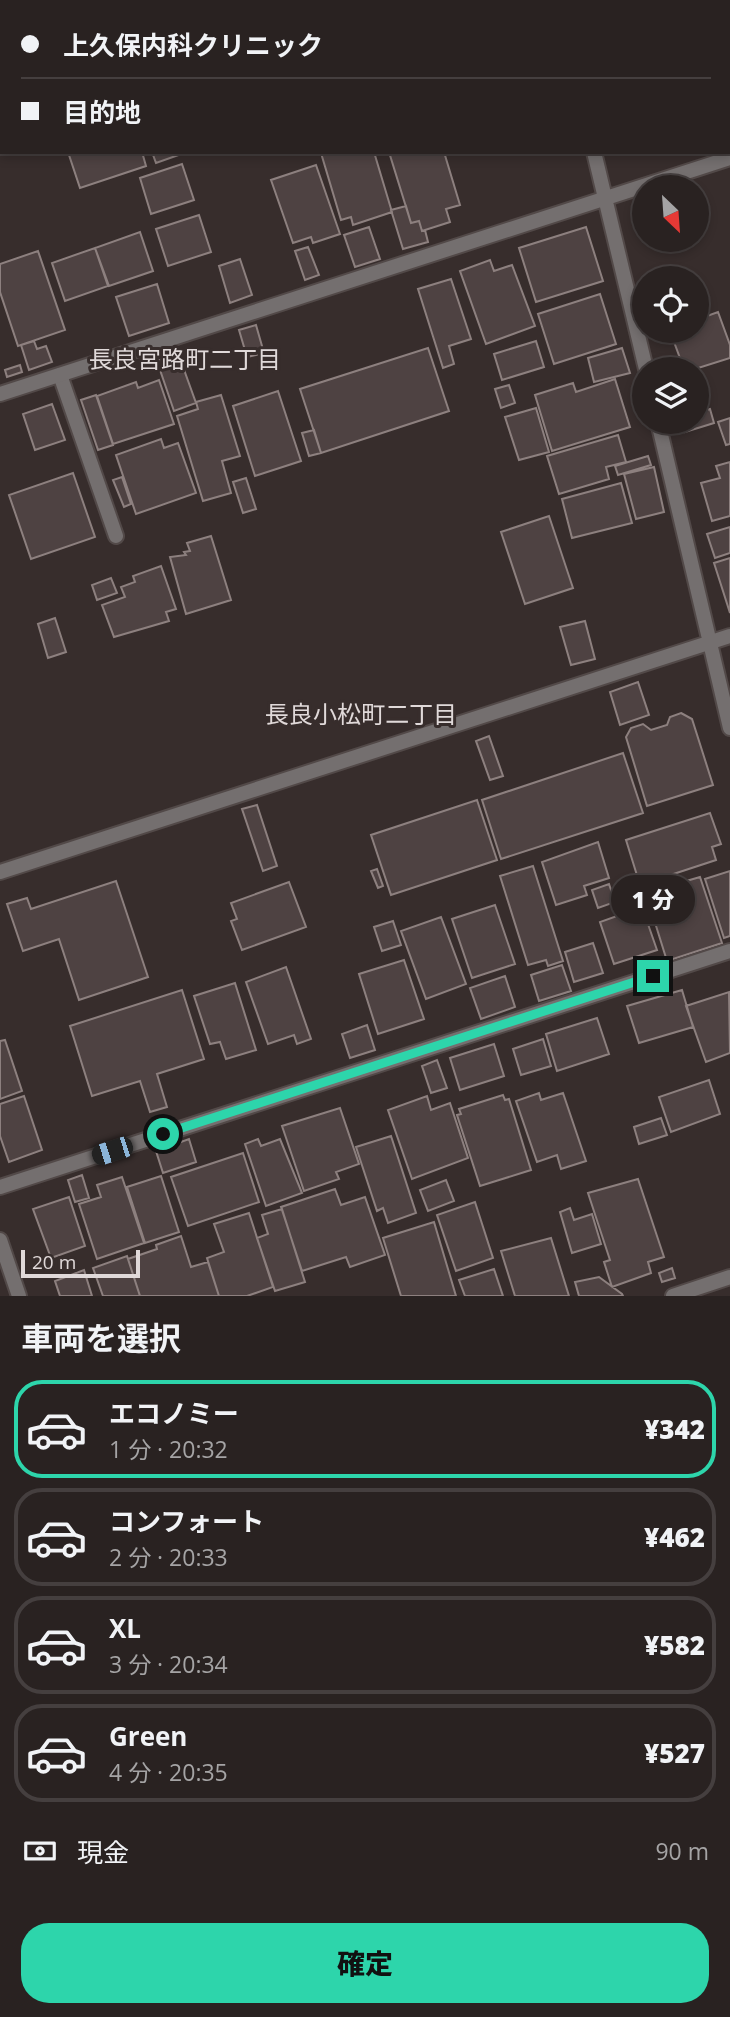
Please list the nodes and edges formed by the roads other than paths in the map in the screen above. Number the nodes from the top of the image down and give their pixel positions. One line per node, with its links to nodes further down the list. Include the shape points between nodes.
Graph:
1 (595, 154): 3 (street)
2 (730, 158): 3 (street)
3 (606, 199): 4 (street); 5 (street)
4 (643, 357)
5 (60, 375): 6 (street); 8 (street)
6 (0, 394)
7 (661, 434): 10 (street)
8 (116, 536)
9 (730, 636): 10 (street)
10 (710, 642): 11 (street); 12 (street)
11 (730, 727)
12 (0, 872)
13 (730, 951): 14 (street)
14 (0, 1187)
15 (0, 1240): 17 (street)
16 (730, 1277): 18 (street)
17 (19, 1296)
18 (673, 1296)

